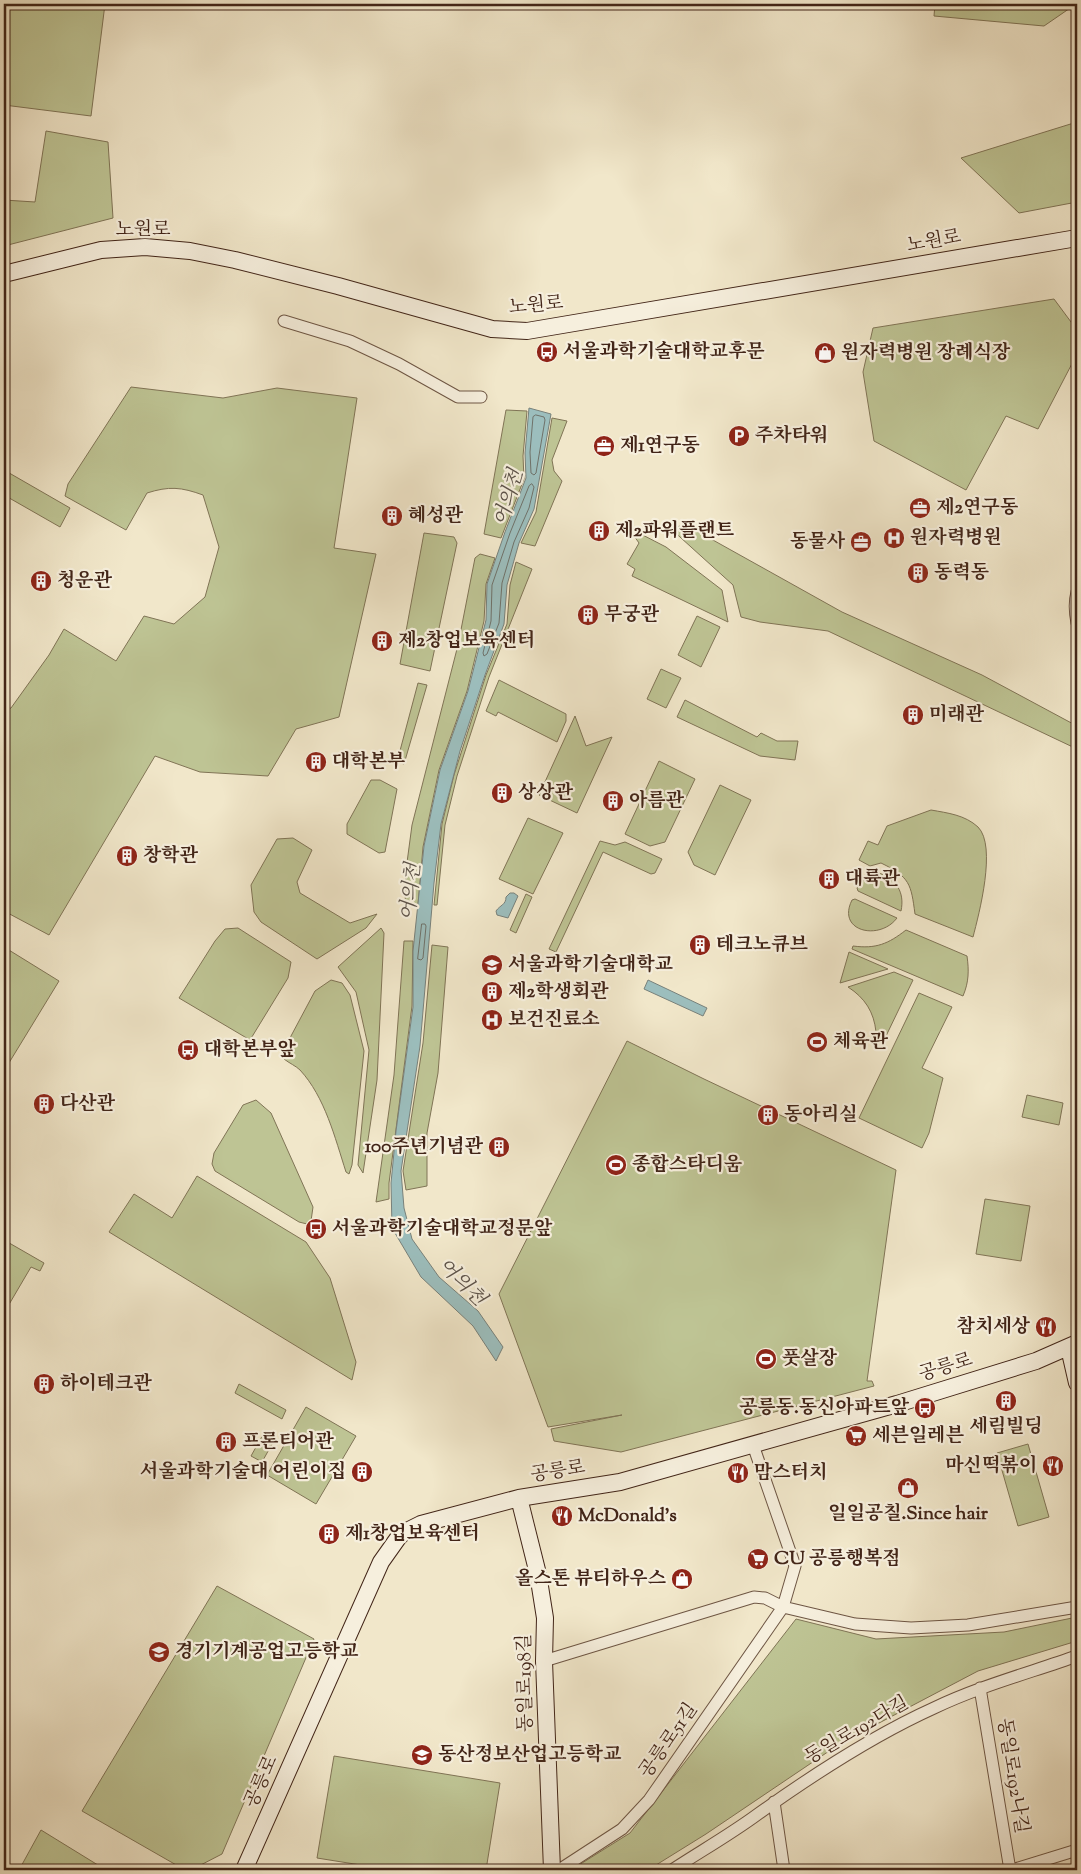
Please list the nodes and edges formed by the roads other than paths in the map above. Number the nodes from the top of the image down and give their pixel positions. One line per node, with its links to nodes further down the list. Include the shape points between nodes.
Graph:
1 (1077, 238): 2 (street, 노원로, via 527,331 492,329 328,283 190,251 145,247 101,250)
2 (4, 274)
3 (284, 321): 4 (street, via 350,341 458,397)
4 (481, 397)
5 (1077, 592): 6 (street, via 1074,613)
6 (1077, 623)
7 (1073, 1345): 8 (street); 9 (street, 공릉로, via 1036,1361)
8 (1076, 1376)
9 (753, 1445): 10 (street, 공릉로, via 620,1482); 11 (street, 공릉로51길, via 796,1566)
10 (519, 1498): 14 (street, 동일로198길, via 545,1618); 18 (street, 공릉로, via 420,1524 403,1533 392,1545 359,1610)
11 (782, 1607): 12 (street, via 855,1624 911,1628 968,1625); 14 (street, via 765,1598 754,1597); 20 (street, 공릉로51길, via 649,1800 622,1829)
12 (1077, 1607)
13 (1077, 1656): 15 (street, 동일로192다길)
14 (544, 1662): 19 (street, 동일로198길)
15 (980, 1688): 16 (street, 동일로192다길, via 888,1731); 23 (street, 동일로192나길)
16 (774, 1802): 21 (street, 동일로192다길); 22 (street)
17 (1077, 1850): 23 (street, 동일로192나길)
18 (244, 1870)
19 (552, 1870)
20 (560, 1870)
21 (672, 1870)
22 (784, 1870)
23 (1011, 1870)

